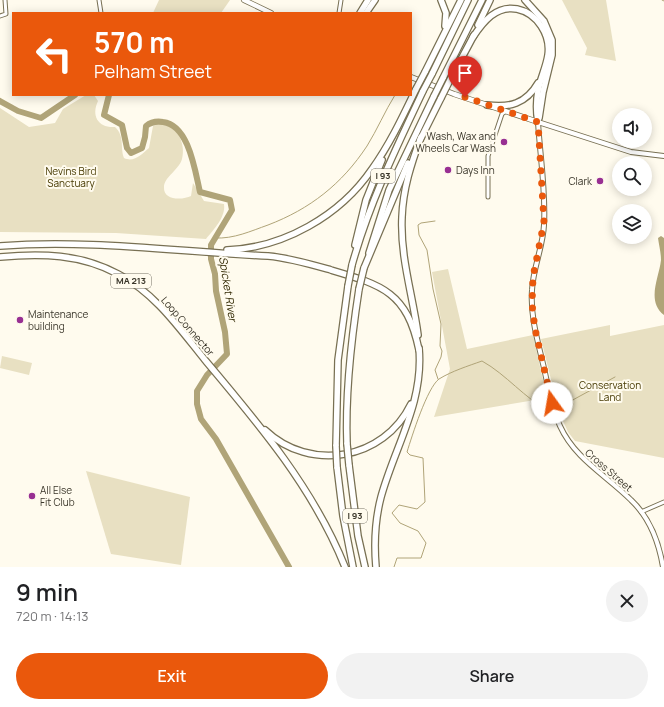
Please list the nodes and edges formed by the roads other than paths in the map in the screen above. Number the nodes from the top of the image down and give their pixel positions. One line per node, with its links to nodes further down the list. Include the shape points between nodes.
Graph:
1 (5, 0): 18 (street, via 6,14)
2 (99, 0): 13 (street)
3 (244, 0): 14 (main road)
4 (341, 0): 15 (street)
5 (368, 0): 16 (highway)
6 (375, 0): 17 (highway)
7 (441, 0): 20 (highway, via 447,18)
8 (461, 0): 20 (highway)
9 (468, 0): 33 (highway, I 93, bridge, via 380,183)
10 (482, 0): 34 (highway, I 93, bridge, via 389,190)
11 (490, 0): 19 (highway)
12 (526, 0): 25 (highway, via 547,25 552,44)
13 (101, 12)
14 (269, 12)
15 (339, 12)
16 (361, 12)
17 (367, 12)
18 (0, 16)
19 (472, 36): 21 (highway, via 487,18 500,10 513,8 526,12 540,24 547,42 548,56); 26 (highway, bridge)
20 (436, 48): 27 (highway, bridge)
21 (541, 76): 23 (highway, via 534,88 521,101 506,106); 25 (highway, via 536,108)
22 (412, 77): 23 (main road)
23 (487, 105): 24 (main road)
24 (506, 111): 25 (main road); 29 (street, via 502,114 488,156)
25 (538, 122): 28 (street, via 631,152); 39 (street, Cross Street, via 544,222 533,277 532,304 535,329 552,403 562,429 575,450 592,468 627,496)
26 (421, 138): 34 (highway); 35 (highway, via 408,174 402,218 403,246)
27 (388, 143): 31 (highway, via 372,171 337,206 315,223 271,243); 33 (highway, via 366,200)
28 (664, 156)
29 (488, 197)
30 (0, 246): 31 (highway, via 78,245)
31 (215, 252): 35 (highway, via 287,258 376,284 390,293 400,305 413,330)
32 (0, 257): 37 (highway, Loop Connector / MA 213, via 71,257 123,276 158,304)
33 (352, 265): 41 (highway, I 93, bridge, via 338,360 336,446 343,516)
34 (364, 268): 42 (highway, I 93, bridge, via 350,354 347,444 358,536)
35 (419, 350): 36 (highway, via 420,371)
36 (417, 388): 37 (highway, via 407,412 390,433 370,447 344,455 321,456 296,450 274,437); 43 (highway, via 416,400 380,499 375,538)
37 (252, 417): 40 (highway, via 308,494)
38 (664, 502): 39 (street)
39 (641, 512): 44 (street, Cross Street, via 653,532)
40 (345, 567)
41 (353, 567)
42 (365, 567)
43 (376, 567)
44 (663, 567)

